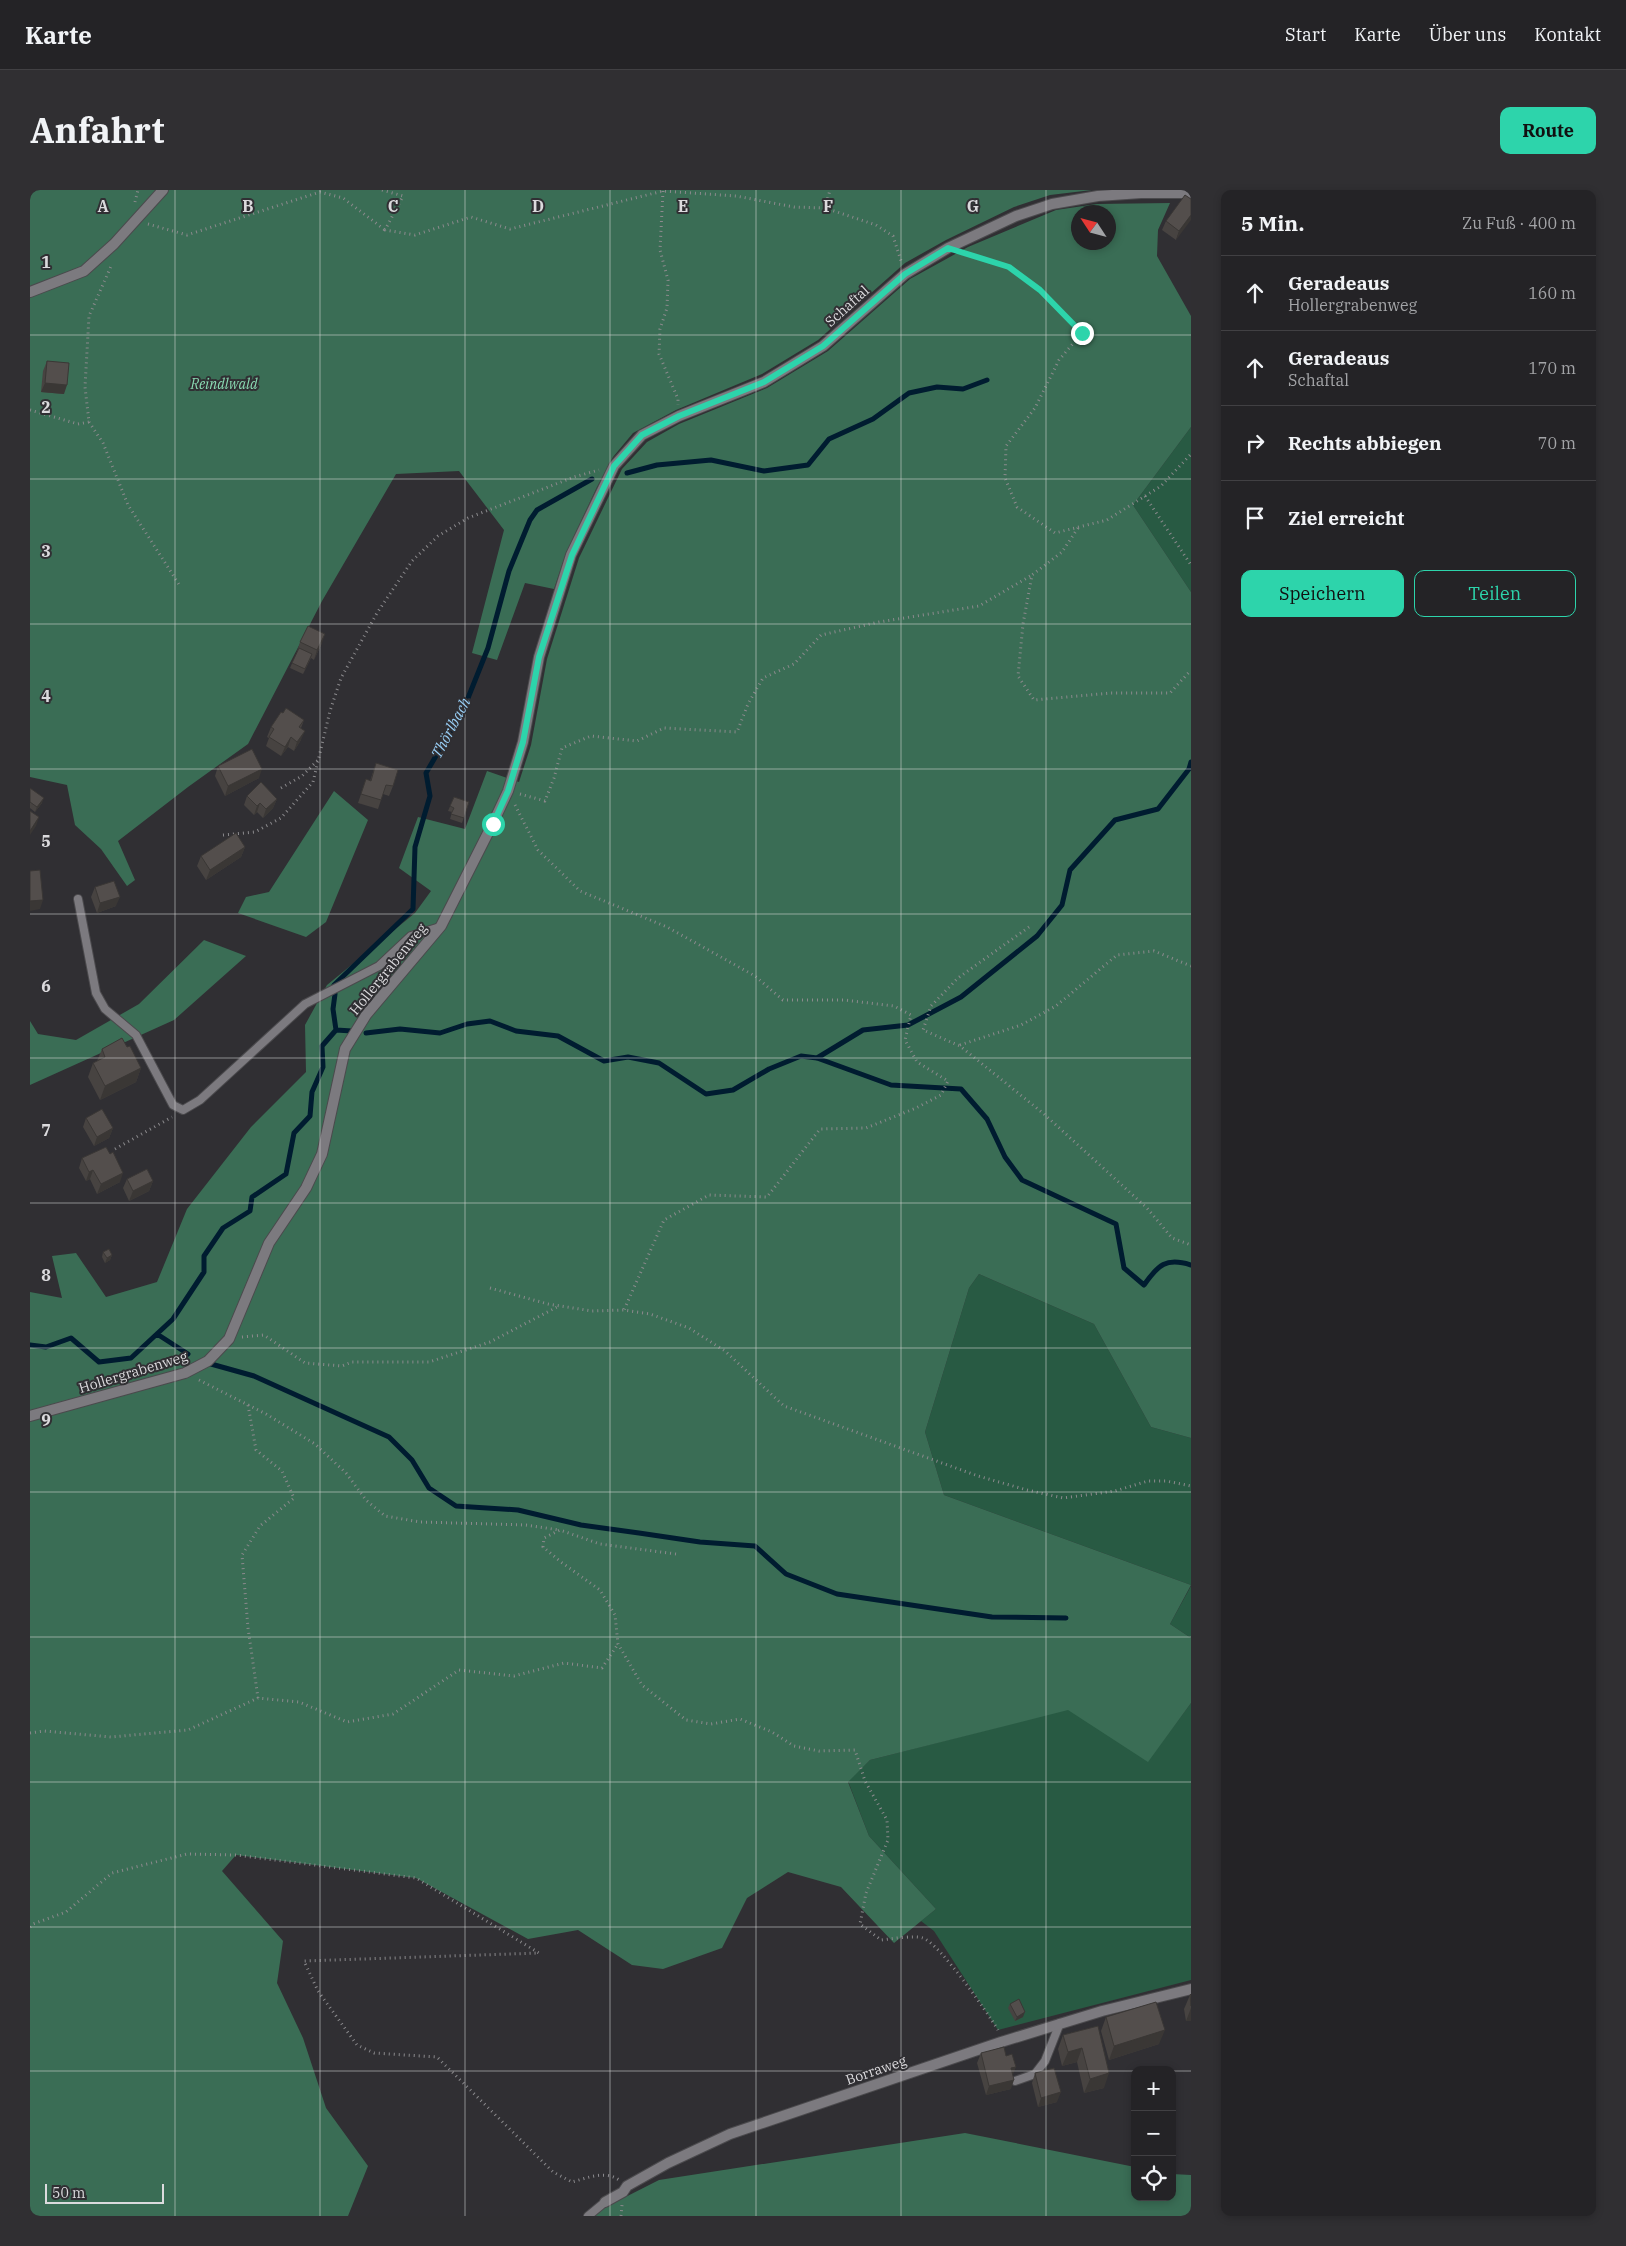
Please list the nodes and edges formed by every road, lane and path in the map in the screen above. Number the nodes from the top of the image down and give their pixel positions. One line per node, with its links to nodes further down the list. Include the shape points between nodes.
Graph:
1 (163, 190): 9 (street)
2 (382, 190): 10 (path, via 403,196)
3 (830, 190): 8 (path)
4 (663, 191): 8 (path, via 736,196 794,207); 10 (path, via 510,229 471,217 415,235); 16 (path, via 660,250 668,280 659,354 678,399)
5 (1138, 191): 6 (street, Schaftal); 11 (street, Schaftal, via 1052,204 1016,216)
6 (1178, 191): 7 (street, Schaftal)
7 (1191, 192)
8 (825, 208): 13 (path, via 876,225 893,236)
9 (136, 220): 10 (path, via 187,235 320,192 343,198); 14 (street, via 84,271)
10 (385, 230)
11 (948, 248): 13 (street, Schaftal); 21 (path, via 1009,267 1040,290 1082,333 1059,360 1035,408 1006,446 1005,478 1017,507 1055,532)
12 (116, 255): 17 (path, via 88,316 86,387)
13 (905, 274): 16 (street, Schaftal, via 823,346 764,382)
14 (30, 292)
15 (30, 410): 17 (path, via 78,424)
16 (679, 416): 19 (street, Schaftal, via 642,435)
17 (89, 422): 24 (path, via 103,443 128,505)
18 (1191, 454): 20 (path, via 1162,486)
19 (614, 466): 26 (path, via 574,477 468,518 438,536 412,561 377,613 341,678); 28 (street, Hollergrabenweg, via 572,555 539,657 523,742)
20 (1145, 496): 21 (path, via 1107,520); 22 (path)
21 (1078, 527): 23 (path, via 1062,552)
22 (1191, 564)
23 (1032, 575): 25 (path, via 1018,676 1034,700 1170,692); 28 (path, via 979,606 821,635 794,664 763,678 737,732 664,728 637,742 591,736 562,748 545,801)
24 (180, 586)
25 (1191, 670)
26 (320, 758): 27 (path, via 302,776); 29 (path, via 313,782 281,818 255,832)
27 (281, 788)
28 (508, 791): 31 (street, Hollergrabenweg); 40 (path, via 538,850 580,891 667,928 755,976 783,1000 844,1000 894,1006 911,1015 905,1040 917,1062 948,1081 941,1095 866,1128 820,1129 767,1197 708,1195 664,1220)
29 (223, 835)
30 (78, 898): 35 (lane, via 96,993 105,1009 136,1035 172,1105)
31 (441, 926): 35 (lane, via 411,936 379,966 305,1004 200,1100); 41 (street, Hollergrabenweg, via 366,1015 345,1049 322,1154 306,1188 269,1243)
32 (1029, 927): 34 (path, via 958,978 932,1006 923,1030)
33 (1191, 966): 34 (path, via 1154,951 1117,955 1047,1011 1021,1025)
34 (960, 1046): 37 (path, via 1044,1114 1147,1208 1172,1238)
35 (184, 1110): 36 (path)
36 (115, 1150)
37 (1191, 1245)
38 (490, 1288): 39 (path)
39 (559, 1306): 40 (path, via 592,1311); 41 (path, via 490,1342 429,1362 352,1362 342,1366 305,1363 264,1335)
40 (624, 1310): 45 (path, via 650,1314 689,1328 725,1351 784,1406 978,1476 1063,1498 1115,1491 1148,1481)
41 (229, 1338): 42 (street, Hollergrabenweg, via 208,1361)
42 (185, 1373): 43 (path); 44 (street, Hollergrabenweg)
43 (248, 1405): 46 (path, via 315,1444 385,1516 420,1522 526,1525); 49 (path, via 256,1450 282,1471 294,1498 260,1526 242,1555)
44 (30, 1416)
45 (1191, 1486)
46 (560, 1530): 47 (path, via 600,1544); 48 (path, via 544,1538 543,1547 600,1590 615,1615)
47 (676, 1554)
48 (618, 1644): 49 (path, via 602,1668 564,1663 514,1676 459,1670 393,1714 347,1722 298,1702); 54 (path, via 642,1685 686,1720 711,1724 740,1719 772,1732 794,1746 819,1751 855,1750 865,1781 887,1820 888,1840 866,1893 860,1924 880,1940 922,1938 934,1946 977,1997 998,2030)
49 (258, 1698): 50 (path, via 188,1730 111,1737 44,1731)
50 (30, 1734)
51 (30, 1927): 56 (path, via 66,1912 112,1873 187,1854 236,1855 416,1878 538,1953 304,1961 318,1991 357,2045 374,2053 437,2057 553,2172 572,2182 602,2175 614,2176)
52 (1191, 1989): 53 (street, Borraweg)
53 (1060, 2024): 54 (street, Borraweg); 55 (lane, via 1045,2061 1035,2074)
54 (1001, 2042): 56 (street, Borraweg, via 730,2134)
55 (1015, 2081)
56 (627, 2186): 57 (street, Borraweg)
57 (605, 2202): 58 (lane, Borraweg)
58 (588, 2216)

